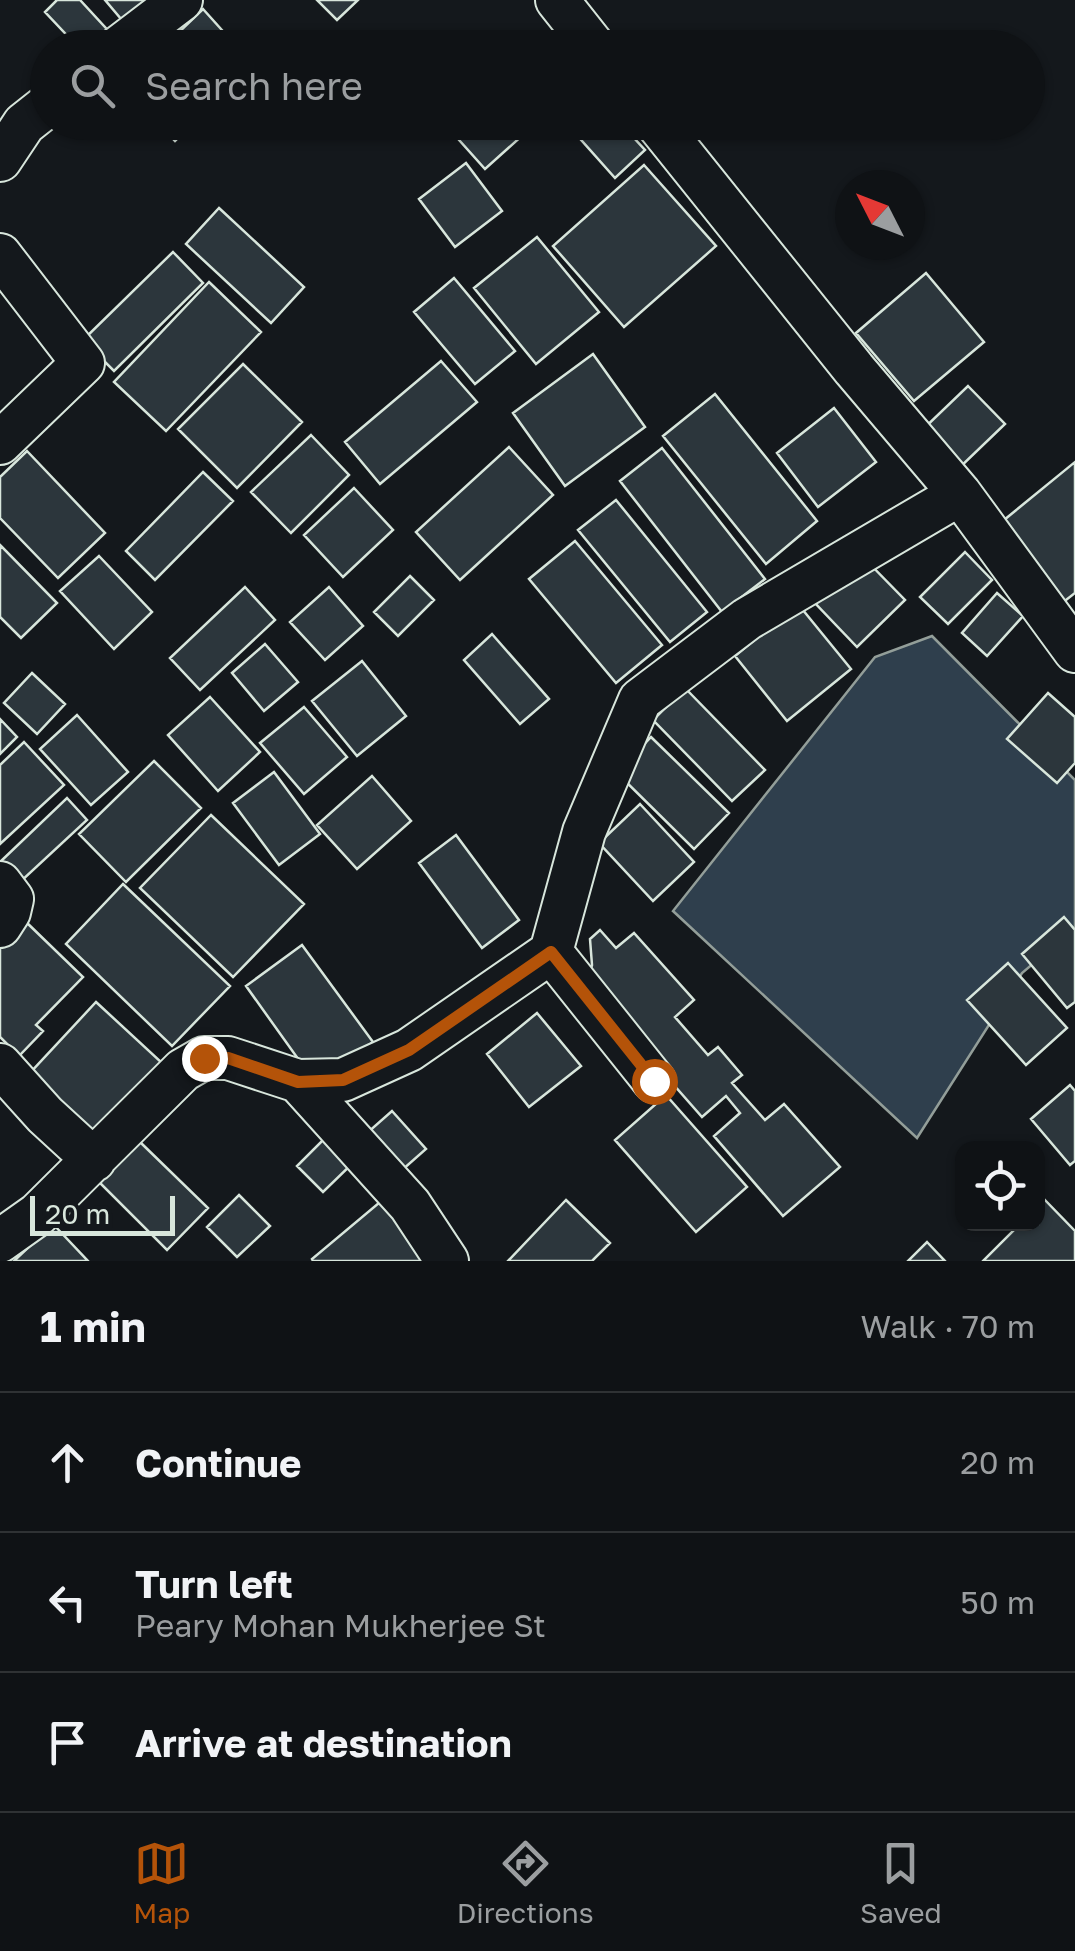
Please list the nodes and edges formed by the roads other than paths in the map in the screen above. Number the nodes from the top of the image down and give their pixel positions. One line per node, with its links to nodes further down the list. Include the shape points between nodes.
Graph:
1 (181, 0): 3 (street)
2 (557, 0): 4 (street)
3 (142, 30)
4 (581, 30)
5 (30, 119): 7 (street)
6 (670, 140): 10 (street)
7 (0, 160)
8 (0, 256): 9 (street, via 84,364)
9 (0, 443)
10 (960, 494): 11 (street); 14 (street, via 747,619 640,700 584,832)
11 (1075, 651)
12 (0, 883): 13 (street, via 12,899)
13 (0, 926)
14 (551, 952): 16 (street); 17 (street, via 409,1050 343,1080)
15 (0, 1065): 18 (street)
16 (654, 1081)
17 (298, 1082): 18 (street, via 228,1058 204,1058 183,1070); 20 (street, via 410,1205)
18 (94, 1160): 19 (street)
19 (0, 1241)
20 (448, 1261)

